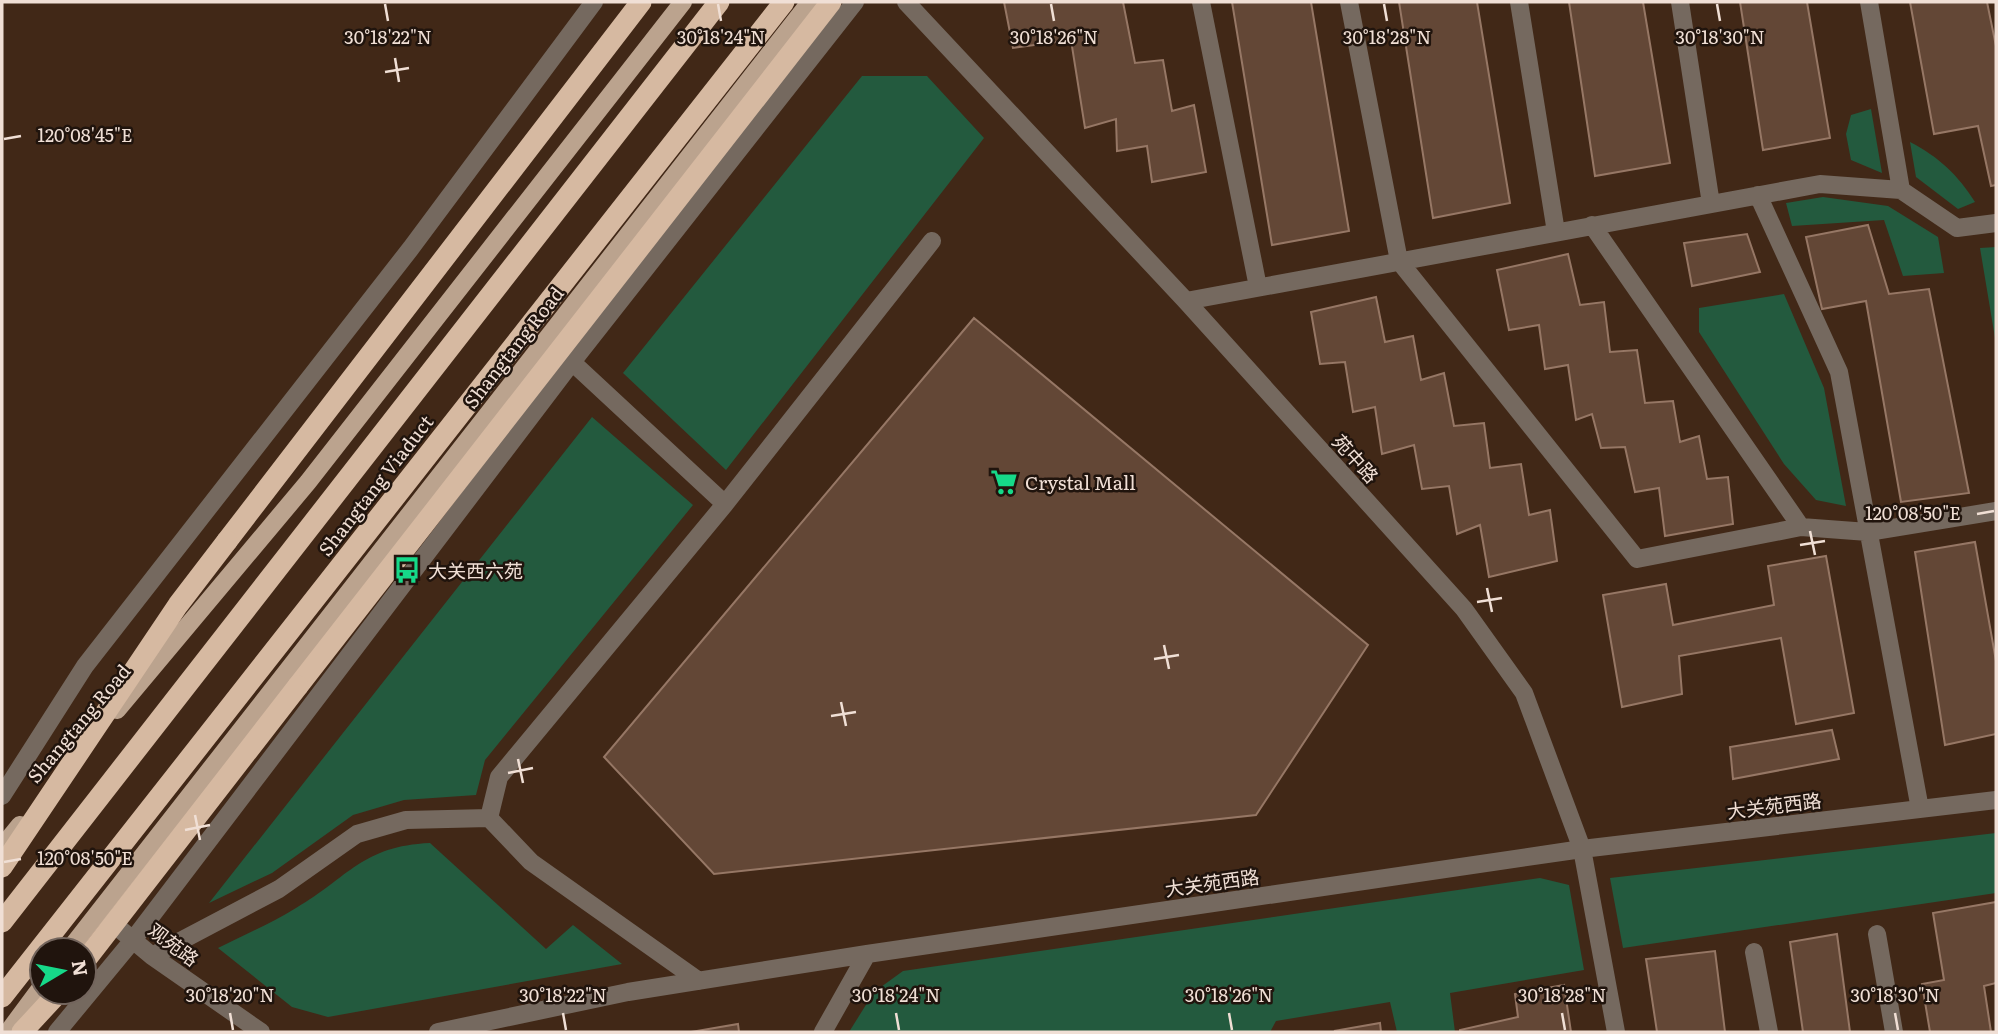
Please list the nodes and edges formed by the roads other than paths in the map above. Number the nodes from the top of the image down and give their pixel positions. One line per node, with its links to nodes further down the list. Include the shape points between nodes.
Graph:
1 (594, 2): 30 (street, via 411,248 85,666)
2 (641, 2): 36 (highway, bridge, via 178,605)
3 (683, 2): 34 (main road, Shangtang Road, via 308,482)
4 (719, 2): 38 (highway, Shangtang Viaduct)
5 (784, 2): 47 (highway, Shangtang Viaduct)
6 (810, 2): 37 (main road, Shangtang Road)
7 (831, 2): 42 (highway, bridge)
8 (855, 2): 25 (street)
9 (906, 2): 24 (street, 苑中路)
10 (1200, 2): 23 (street)
11 (1349, 2): 22 (street)
12 (1519, 2): 20 (street)
13 (1680, 2): 17 (street)
14 (1869, 2): 15 (street)
15 (1901, 191): 16 (street, via 1820,184); 18 (street, via 1957,228)
16 (1758, 195): 17 (street); 29 (street, via 1839,372)
17 (1711, 204): 19 (street)
18 (1996, 223)
19 (1592, 225): 20 (street); 28 (street)
20 (1556, 232): 22 (street)
21 (932, 241): 26 (street)
22 (1399, 261): 23 (street); 28 (street, via 1637,559)
23 (1258, 287): 24 (street)
24 (1186, 300): 35 (street, 苑中路, via 1464,609 1524,693)
25 (572, 362): 26 (street); 41 (street)
26 (725, 504): 33 (street, via 499,777)
27 (1996, 511): 29 (street)
28 (1801, 527): 29 (street)
29 (1868, 532): 32 (street)
30 (2, 796)
31 (1996, 800): 32 (street, 大关苑西路)
32 (1920, 809): 35 (street, 大关苑西路)
33 (489, 818): 45 (street, via 406,820 357,834 279,890); 46 (street, via 531,862)
34 (2, 847)
35 (1582, 849): 44 (street, 大关苑西路); 56 (street, 苑中路)
36 (2, 867)
37 (98, 911): 40 (main road, Shangtang Road); 41 (street, 观苑路)
38 (2, 922)
39 (1877, 934): 58 (street)
40 (79, 936)
41 (133, 940): 45 (street, 观苑路); 52 (street)
42 (98, 944)
43 (1754, 952): 57 (street)
44 (867, 954): 46 (street, 大关苑西路); 55 (street)
45 (152, 956): 53 (street, 观苑路)
46 (698, 981): 54 (street, 大关苑西路)
47 (2, 997)
48 (28, 1005): 50 (main road)
49 (46, 1006): 51 (highway)
50 (8, 1032)
51 (22, 1032)
52 (57, 1032)
53 (261, 1032)
54 (438, 1032)
55 (823, 1032)
56 (1616, 1032)
57 (1769, 1032)
58 (1894, 1032)

